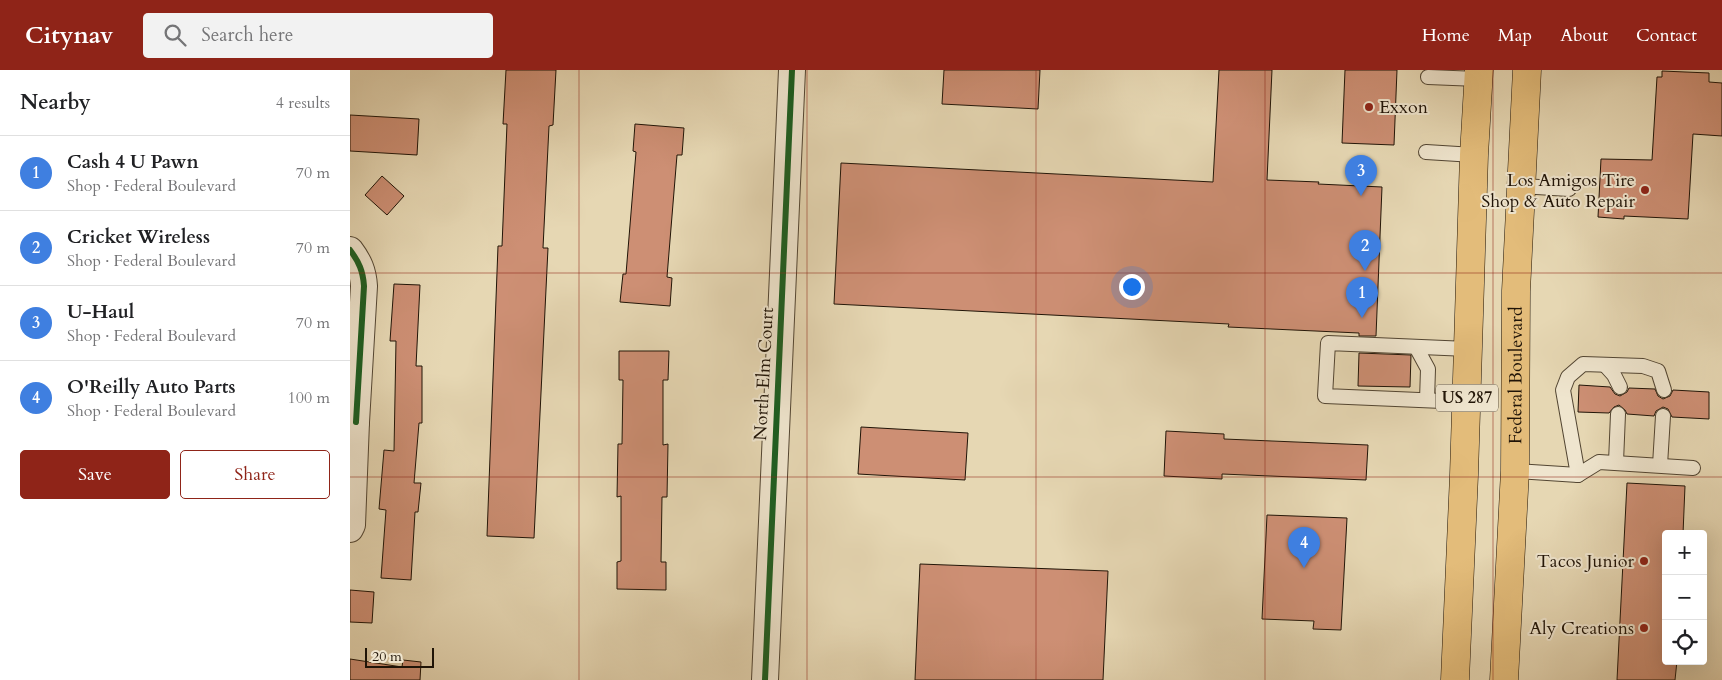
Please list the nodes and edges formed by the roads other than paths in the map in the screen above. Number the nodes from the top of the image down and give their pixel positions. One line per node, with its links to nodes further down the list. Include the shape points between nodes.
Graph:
1 (792, 70): 26 (street, North Elm Court)
2 (1528, 70): 7 (main road, Federal Boulevard / US 287)
3 (1479, 75): 4 (lane); 6 (main road, US 287)
4 (1428, 77)
5 (1426, 152): 6 (lane)
6 (1474, 155): 11 (main road, US 287)
7 (1522, 186): 8 (lane); 23 (main road, Federal Boulevard / US 287, via 1515,348)
8 (1569, 189)
9 (350, 250): 19 (street, via 358,260 364,286)
10 (1416, 347): 11 (lane); 15 (lane, via 1428,369); 15 (lane, via 1328,343 1325,396)
11 (1468, 349): 16 (main road, US 287)
12 (1605, 365): 13 (lane); 14 (lane, via 1643,366 1658,371); 24 (lane, via 1583,364 1568,377 1563,390)
13 (1620, 387)
14 (1664, 390)
15 (1427, 400): 16 (lane)
16 (1466, 402): 27 (main road, US 287)
17 (1618, 414): 20 (lane)
18 (1662, 416): 21 (lane)
19 (353, 422): 25 (street)
20 (1616, 462): 21 (lane); 24 (lane, via 1598,462)
21 (1660, 465): 22 (lane)
22 (1693, 468)
23 (1515, 470): 24 (lane); 28 (main road, Federal Boulevard / US 287)
24 (1578, 475)
25 (350, 529)
26 (765, 680)
27 (1455, 680)
28 (1504, 680)

